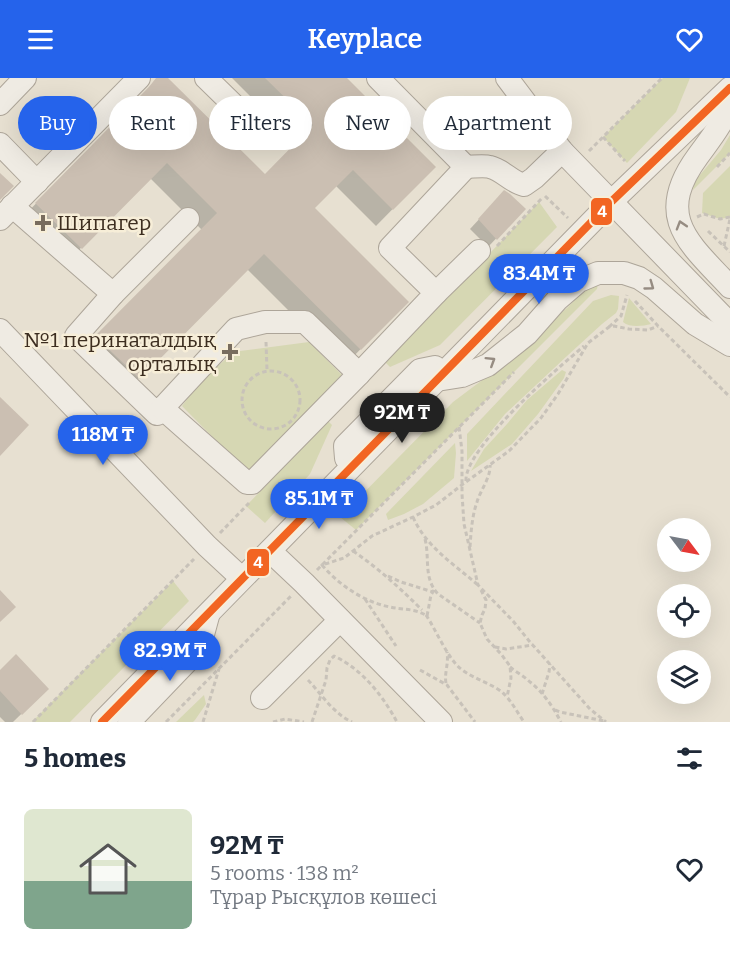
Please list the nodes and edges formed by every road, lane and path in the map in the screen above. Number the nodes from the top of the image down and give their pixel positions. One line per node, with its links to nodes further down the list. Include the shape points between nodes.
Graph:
1 (25, 78): 9 (street)
2 (139, 78): 15 (street)
3 (206, 78): 7 (street)
4 (378, 78): 14 (street)
5 (507, 78): 12 (street)
6 (730, 88): 17 (street)
7 (224, 96)
8 (730, 101): 25 (street, one-way to 8, via 690,244 680,226 678,209 681,185 690,166 717,130)
9 (0, 104)
10 (603, 137): 13 (path)
11 (0, 144): 15 (street)
12 (562, 151): 14 (street, via 524,186 490,167); 17 (street)
13 (627, 163)
14 (466, 167): 27 (street, via 390,248)
15 (37, 182): 18 (street)
16 (545, 195): 19 (path)
17 (612, 201): 31 (street); 42 (street)
18 (6, 212): 29 (street)
19 (568, 218)
20 (695, 218): 21 (path, via 704,214)
21 (730, 218): 23 (path)
22 (188, 219): 29 (street)
23 (724, 246)
24 (479, 251): 27 (street)
25 (730, 287)
26 (622, 289): 28 (path)
27 (435, 293): 41 (street)
28 (627, 293): 32 (path); 33 (path, via 621,316)
29 (113, 294): 44 (street, via 76,336 157,414)
30 (264, 322): 40 (path); 41 (street, via 305,322); 44 (street, via 236,330)
31 (730, 324)
32 (658, 326): 33 (path, via 648,330); 43 (path)
33 (609, 327): 35 (path)
34 (0, 330): 54 (street)
35 (588, 343): 37 (path); 39 (path)
36 (730, 345): 42 (street, one-way to 36, via 462,376 488,364 527,334 579,281 598,273 624,273 639,278 695,324)
37 (563, 364): 39 (path, via 570,364); 47 (path, via 508,415 480,449)
38 (517, 369): 45 (path)
39 (572, 369): 46 (path, via 541,418)
40 (267, 370): 40 (path, via 284,372 297,384 301,400 296,416 284,427 266,430 251,422 242,408 242,391 252,377)
41 (359, 374): 44 (street, via 252,483 247,483)
42 (436, 374): 50 (street); 54 (street, via 346,458)
43 (730, 397)
44 (162, 408)
45 (459, 427): 47 (path); 53 (path)
46 (490, 465): 47 (path); 52 (path, via 476,506)
47 (464, 482): 48 (path, via 436,505); 52 (path, via 464,524)
48 (413, 517): 49 (path); 51 (path, via 372,536)
49 (425, 538): 57 (path); 58 (path)
50 (270, 551): 56 (street); 60 (street)
51 (353, 551): 53 (path); 55 (path)
52 (470, 554): 57 (path)
53 (322, 565): 56 (path); 59 (path)
54 (235, 572): 79 (street)
55 (384, 574): 58 (path); 61 (path)
56 (304, 583): 62 (street); 71 (path)
57 (478, 585): 63 (path, via 486,600); 64 (path)
58 (433, 591): 61 (path); 63 (path)
59 (362, 596): 61 (path); 66 (path)
60 (208, 614): 80 (street); 81 (street, via 199,649)
61 (427, 616): 67 (path)
62 (340, 620): 69 (street); 89 (street)
63 (480, 623): 65 (path)
64 (533, 645): 65 (path, via 506,649); 68 (path)
65 (493, 646): 70 (path)
66 (397, 647)
67 (447, 650): 73 (path); 77 (path, via 460,668)
68 (550, 664): 75 (path); 93 (path)
69 (295, 665): 74 (path); 76 (street)
70 (510, 666): 75 (path); 77 (path)
71 (220, 668): 82 (path); 83 (path)
72 (418, 669): 73 (path)
73 (447, 685): 90 (path)
74 (321, 694): 86 (path); 87 (path, via 341,717); 88 (path, via 334,656 372,685)
75 (542, 694): 78 (path)
76 (262, 698)
77 (507, 698): 91 (path)
78 (553, 709): 92 (path); 93 (path)
79 (90, 722)
80 (102, 722)
81 (129, 722)
82 (166, 722)
83 (203, 722)
84 (273, 722): 85 (path)
85 (304, 722)
86 (312, 722)
87 (352, 722)
88 (397, 722)
89 (441, 722)
90 (475, 722)
91 (524, 722)
92 (561, 722)
93 (606, 722)

